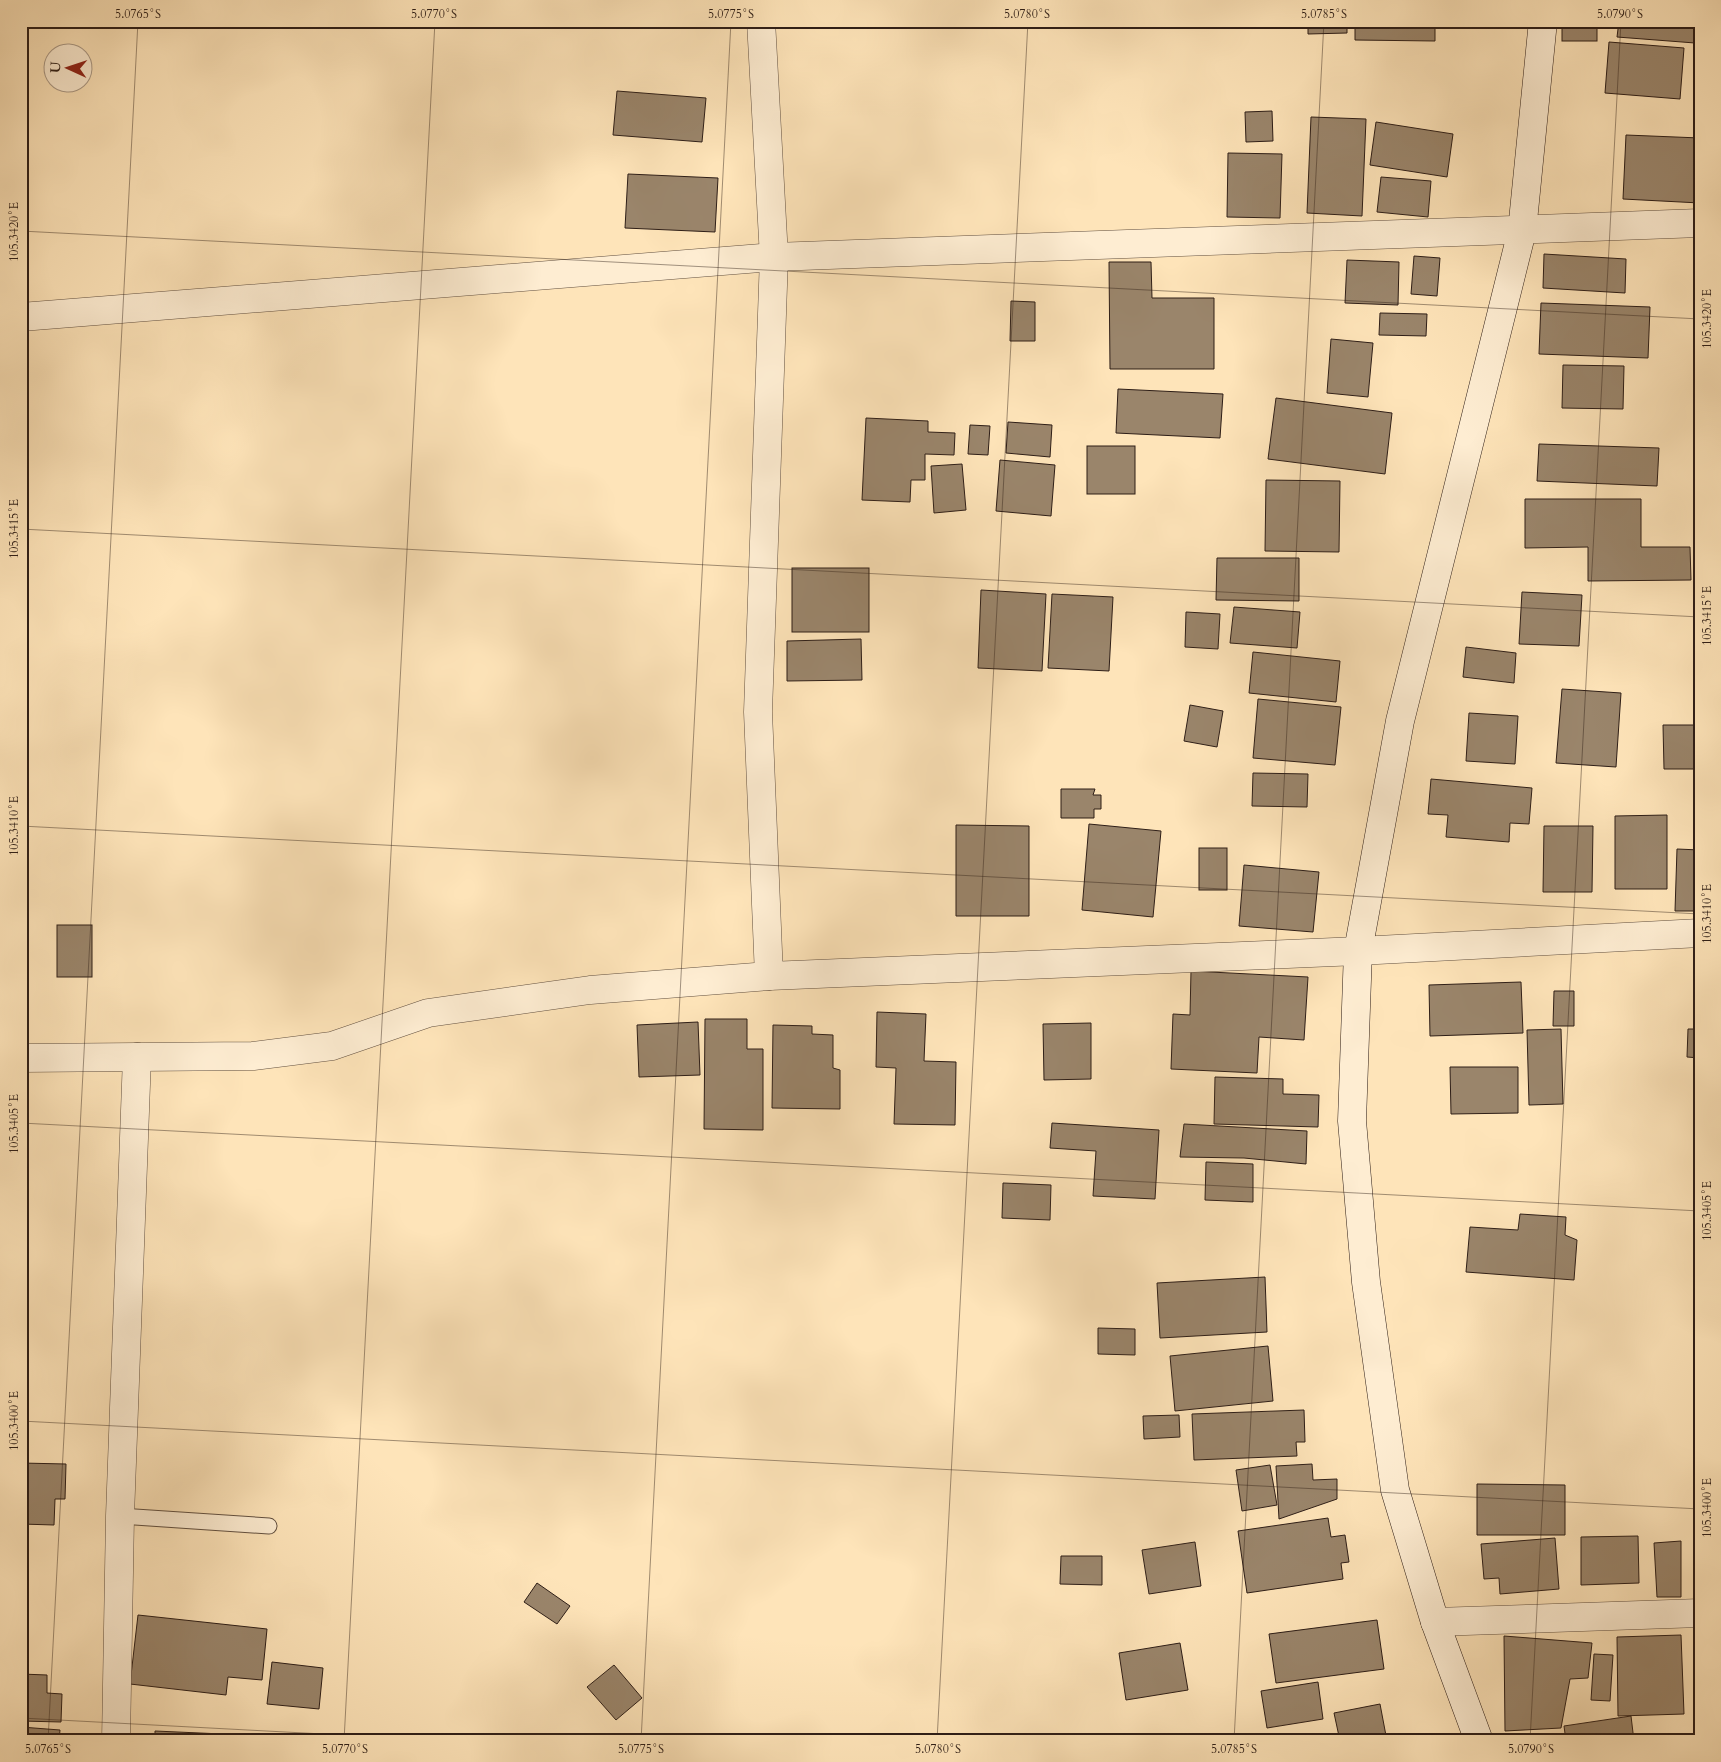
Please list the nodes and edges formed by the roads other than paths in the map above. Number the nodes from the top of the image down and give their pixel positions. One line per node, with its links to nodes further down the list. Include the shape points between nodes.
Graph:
1 (761, 21): 5 (street)
2 (1543, 21): 4 (street)
3 (1700, 223): 4 (street)
4 (1522, 231): 5 (street); 8 (street, via 1400,721)
5 (774, 257): 6 (street); 9 (street, via 758,712)
6 (21, 317)
7 (1700, 933): 8 (street)
8 (1358, 952): 9 (street); 15 (street, via 1352,1121 1366,1282 1395,1490)
9 (769, 976): 11 (street, via 590,990 437,1011 332,1046 254,1056)
10 (21, 1058): 11 (street)
11 (137, 1058): 12 (street)
12 (120, 1516): 13 (lane); 16 (street)
13 (269, 1526)
14 (1700, 1613): 15 (street)
15 (1435, 1622): 17 (street)
16 (116, 1741)
17 (1479, 1741)

